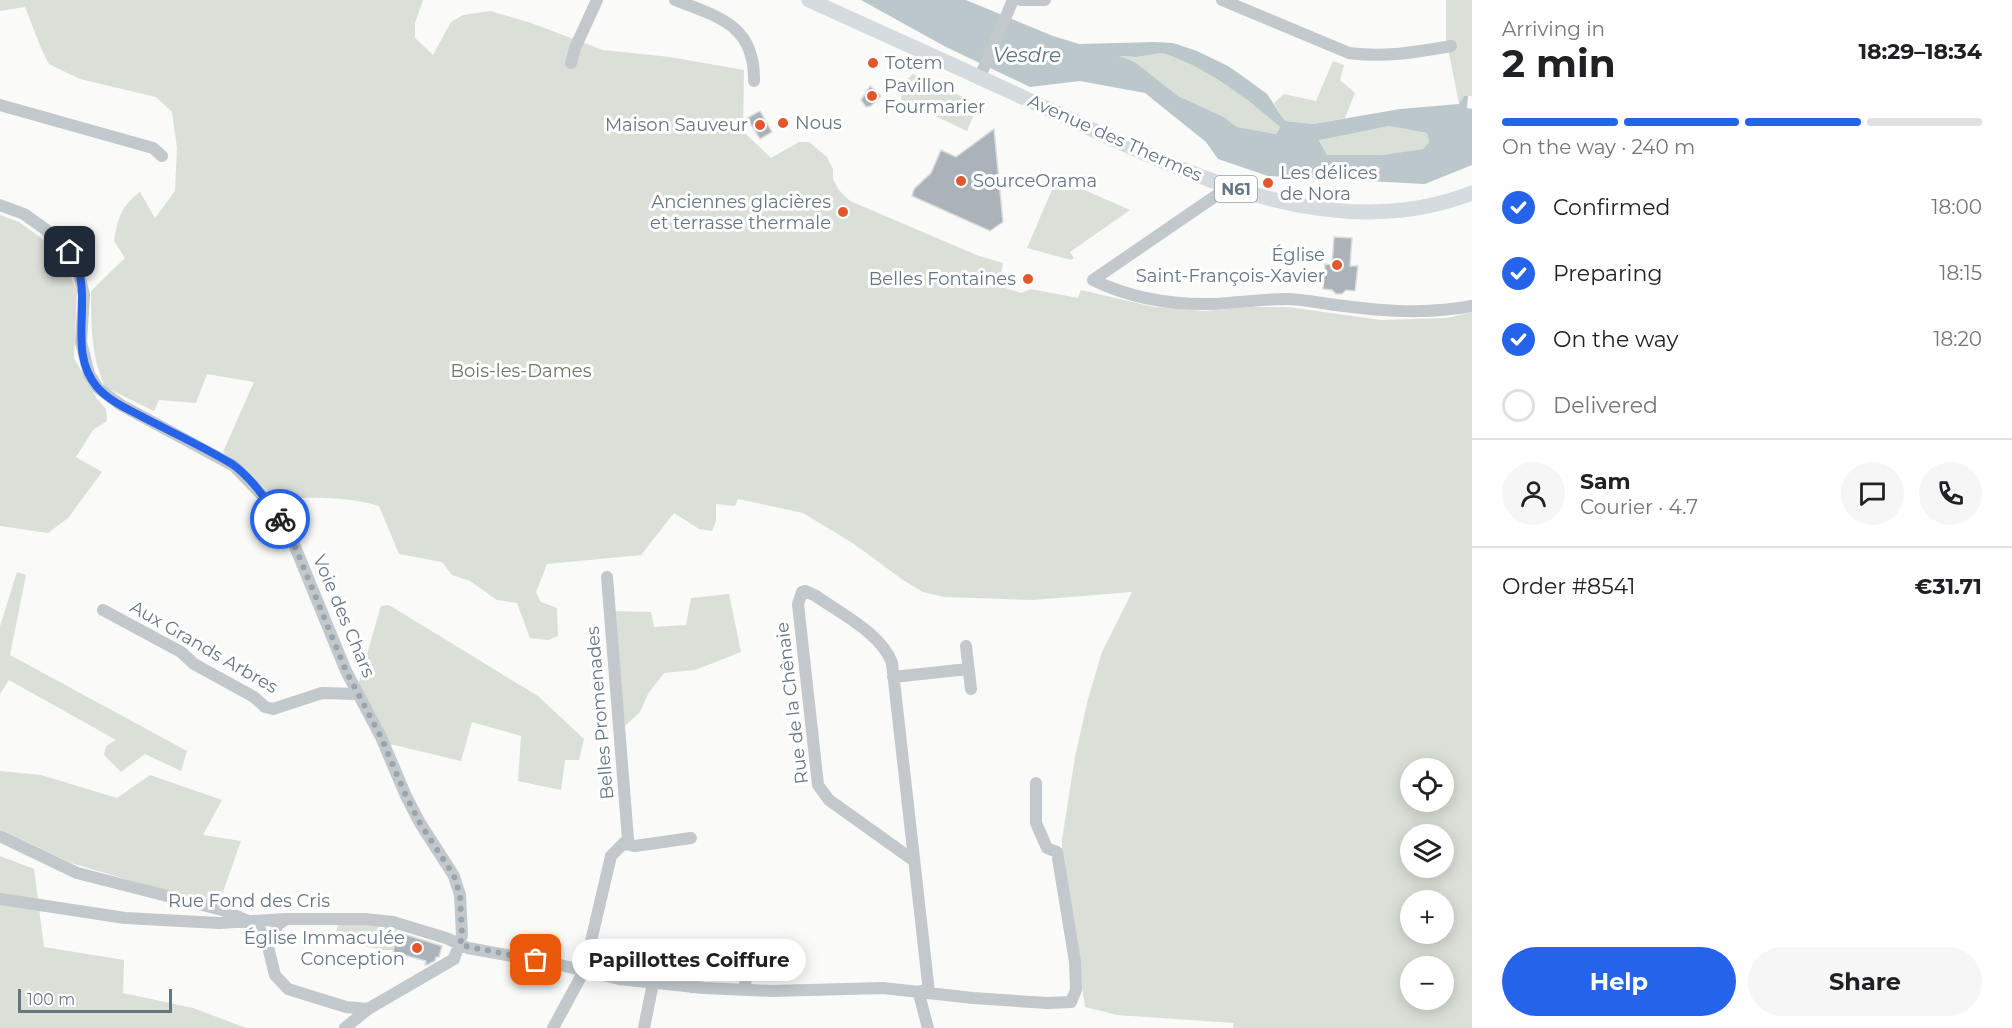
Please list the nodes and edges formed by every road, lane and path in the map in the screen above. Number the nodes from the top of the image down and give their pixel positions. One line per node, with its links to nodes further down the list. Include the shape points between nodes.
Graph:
1 (597, 0): 9 (street)
2 (675, 0): 11 (street, via 728,23 741,35 752,50)
3 (809, 0): 10 (main road, Avenue des Thermes / N61)
4 (1013, 0): 10 (street)
5 (1021, 0): 6 (street)
6 (1044, 0)
7 (1222, 0): 8 (street, via 1349,53 1394,55)
8 (1451, 46)
9 (571, 63)
10 (979, 79): 14 (main road, Avenue des Thermes / N61)
11 (754, 81)
12 (0, 105): 13 (street, via 153,148)
13 (162, 156)
14 (1226, 186): 15 (main road, Avenue des Thermes / N61, via 1284,203 1364,212 1414,209); 17 (street, via 1093,280 1143,299 1199,303 1287,299 1415,312)
15 (1472, 193)
16 (0, 205): 24 (street, Voie des Chars, via 24,214 75,258 84,295 81,342 89,374 98,388 121,405 234,466 263,496 289,532)
17 (1472, 306)
18 (607, 577): 28 (street, Belles Promenades, via 628,839)
19 (103, 610): 24 (street, Aux Grands Arbres, via 181,652 265,707 273,709 322,693)
20 (966, 646): 21 (street)
21 (968, 669): 22 (street); 23 (street)
22 (893, 677): 29 (street, Rue de la Chênaie); 29 (street, Rue de la Chênaie, via 888,651 878,640 816,596 802,592 798,604 821,792)
23 (971, 689)
24 (357, 694): 34 (street, Voie des Chars, via 420,823 454,876 460,895)
25 (1036, 783): 39 (street, Rue Fond des Cris, via 1036,823 1047,848 1057,852 1075,962 1076,990 1071,1002 973,998)
26 (0, 836): 32 (street, via 77,873 222,910)
27 (691, 838): 28 (street)
28 (625, 844): 35 (street, via 611,856)
29 (913, 860): 39 (street, Rue de la Chênaie)
30 (0, 899): 32 (street, Rue Fond des Cris, via 125,918 219,923)
31 (286, 919): 32 (street, Rue Fond des Cris); 33 (street); 34 (street, Rue Fond des Cris, via 393,922)
32 (246, 920): 33 (street, via 261,931)
33 (267, 943): 40 (street, via 275,975 288,989)
34 (460, 945): 35 (street, Rue Fond des Cris); 41 (street, via 454,959)
35 (584, 971): 36 (street, Rue Fond des Cris); 43 (street)
36 (653, 982): 37 (street, Rue Fond des Cris); 44 (street)
37 (691, 987): 38 (street, Rue Fond des Cris); 38 (street, via 692,970 702,958 723,955 746,963)
38 (744, 990): 39 (street, Rue Fond des Cris)
39 (925, 991): 45 (street, Rue de la Chênaie, via 920,998)
40 (340, 1005): 41 (street); 42 (street, via 348,1011)
41 (368, 1009): 42 (street)
42 (347, 1027)
43 (554, 1028)
44 (644, 1028)
45 (928, 1028)

